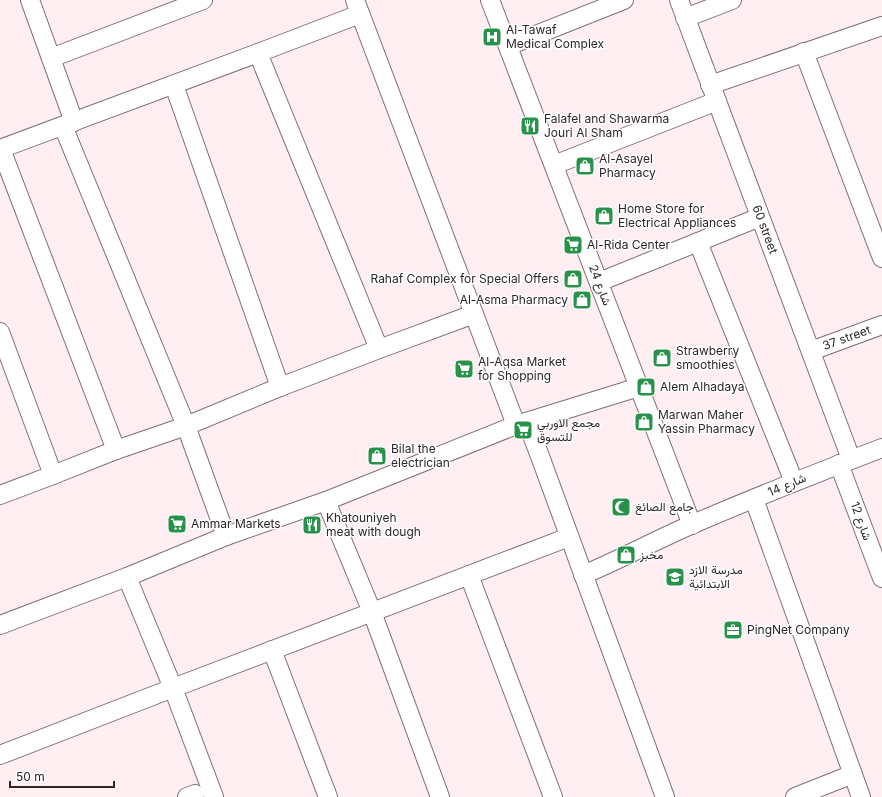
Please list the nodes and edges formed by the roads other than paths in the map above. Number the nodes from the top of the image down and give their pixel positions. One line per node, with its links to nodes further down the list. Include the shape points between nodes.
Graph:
1 (30, 0): 14 (street)
2 (203, 0): 14 (street)
3 (490, 0): 11 (street, شارع 24)
4 (624, 0): 7 (street)
5 (679, 0): 9 (street, 60 street)
6 (732, 0): 9 (street)
7 (601, 4): 11 (street)
8 (357, 7): 13 (street); 25 (street)
9 (685, 18): 15 (street, 60 street)
10 (882, 26): 12 (street)
11 (508, 46): 20 (street, شارع 24)
12 (804, 52): 15 (street); 23 (street)
13 (258, 53): 16 (street); 28 (street)
14 (51, 58): 18 (street)
15 (710, 84): 17 (street, 60 street)
16 (174, 85): 18 (street); 30 (street)
17 (717, 101): 20 (street); 21 (street, 60 street)
18 (68, 124): 19 (street); 33 (street)
19 (0, 149): 35 (street)
20 (554, 165): 24 (street, شارع 24)
21 (760, 217): 22 (street); 29 (street, 60 street)
22 (698, 242): 24 (street); 38 (street)
23 (882, 258)
24 (599, 282): 31 (street, شارع 24)
25 (474, 314): 28 (street); 32 (street)
26 (882, 325): 29 (street, 37 street)
27 (0, 332): 37 (street)
28 (379, 349): 30 (street)
29 (811, 351): 36 (street, 60 street)
30 (280, 387): 33 (street)
31 (639, 387): 32 (street); 42 (street, شارع 24)
32 (522, 423): 41 (street); 44 (street, via 541,458)
33 (186, 426): 35 (street); 43 (street)
34 (882, 448): 36 (street, شارع 14)
35 (116, 450): 37 (street)
36 (845, 461): 38 (street, شارع 14); 48 (street, شارع 12)
37 (53, 475): 39 (street)
38 (794, 482): 40 (street, شارع 14)
39 (0, 495)
40 (754, 499): 42 (street, شارع 14); 54 (street)
41 (326, 501): 43 (street); 49 (street)
42 (692, 525): 46 (street, شارع 14)
43 (226, 536): 47 (street)
44 (569, 537): 45 (street); 46 (street)
45 (469, 575): 49 (street); 58 (street)
46 (583, 575): 59 (street)
47 (127, 577): 50 (street); 52 (street)
48 (882, 578)
49 (372, 612): 51 (street); 57 (street)
50 (0, 625)
51 (272, 650): 52 (street); 56 (street)
52 (172, 688): 53 (street); 55 (street)
53 (0, 756)
54 (852, 774): 60 (street); 61 (street)
55 (214, 797)
56 (328, 797)
57 (440, 797)
58 (553, 797)
59 (665, 797)
60 (795, 797)
61 (861, 797)

